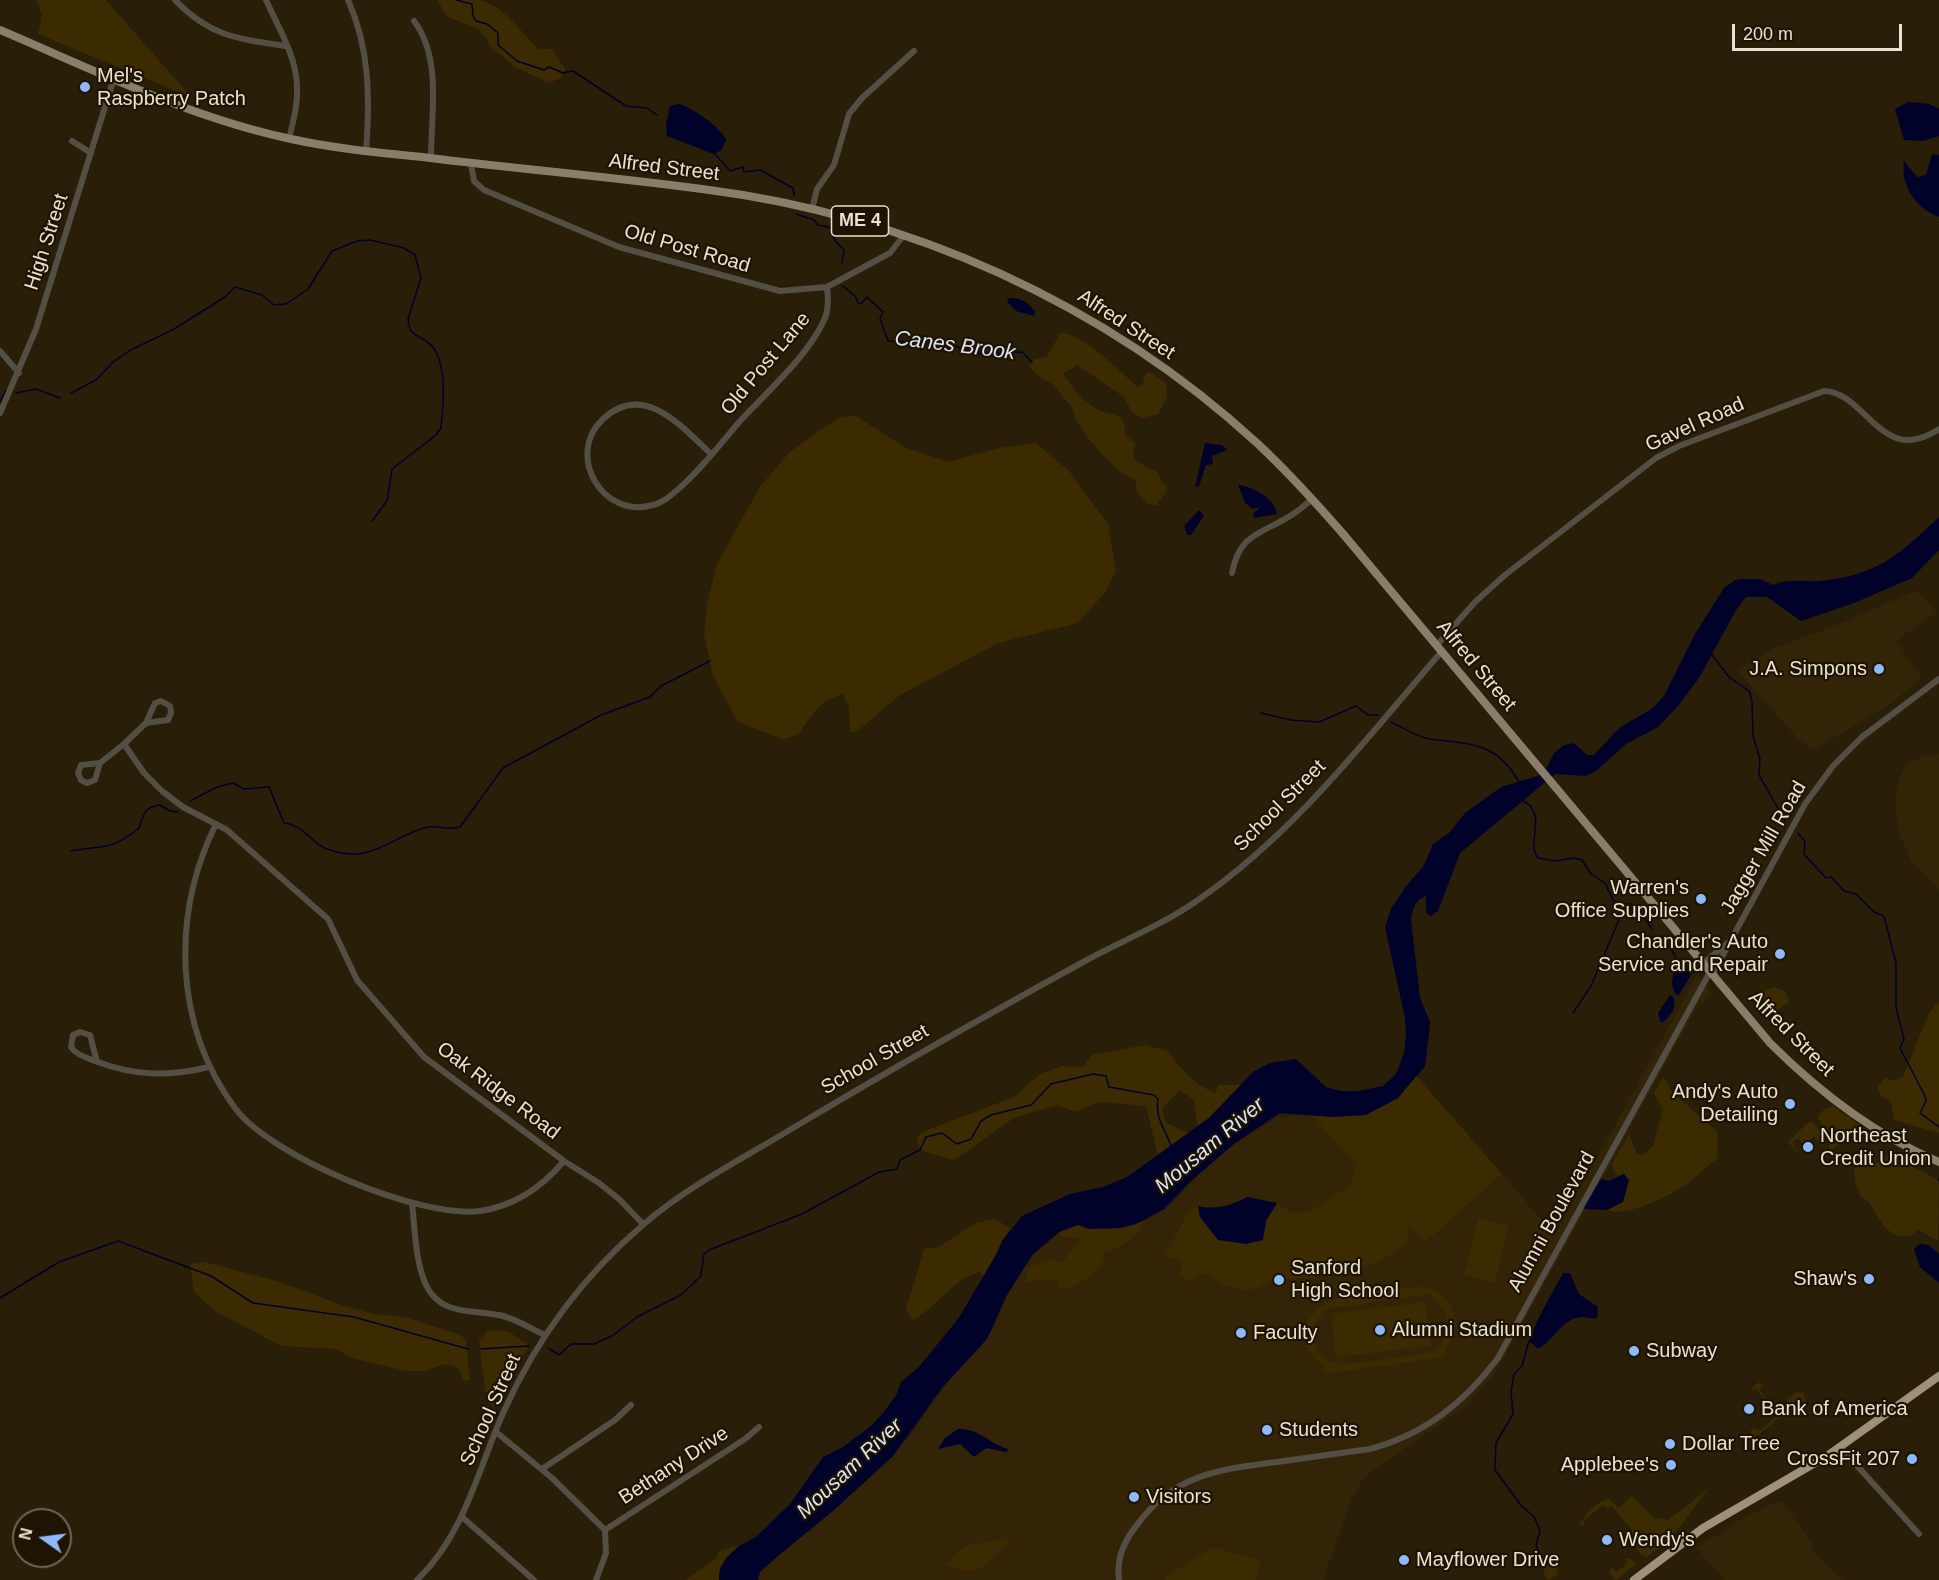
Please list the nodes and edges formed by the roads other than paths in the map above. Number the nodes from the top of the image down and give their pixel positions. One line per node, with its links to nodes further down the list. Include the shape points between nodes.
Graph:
1 (175, 0): 6 (street, via 212,30)
2 (266, 0): 6 (street)
3 (348, 0): 11 (street, via 358,24 366,63)
4 (414, 21): 13 (street, via 430,54)
5 (0, 30): 8 (main road, Alfred Street / ME 4)
6 (286, 46): 9 (street, via 297,88)
7 (914, 51): 15 (street, via 849,114 834,165 817,189)
8 (114, 78): 9 (main road, Alfred Street / ME 4, via 210,116); 12 (street, High Street)
9 (289, 139): 11 (main road, Alfred Street / ME 4)
10 (72, 141): 12 (street)
11 (366, 151): 13 (main road, Alfred Street / ME 4)
12 (91, 153): 19 (street, High Street)
13 (431, 158): 14 (main road, Alfred Street / ME 4)
14 (471, 163): 15 (main road, Alfred Street / ME 4, via 705,189); 17 (street, Old Post Road, via 474,181 484,190 612,244 764,288 794,292)
15 (812, 209): 16 (main road, Alfred Street / ME 4)
16 (904, 235): 17 (street, Old Post Road, via 890,253); 23 (main road, Alfred Street / ME 4, via 1026,285 1124,341 1216,408)
17 (826, 287): 22 (street, Old Post Lane, via 826,313 815,336)
18 (0, 351): 19 (street)
19 (19, 373): 20 (street, High Street)
20 (0, 413)
21 (1939, 429): 25 (street, Gavel Road, via 1919,438 1896,437 1877,428 1844,395 1824,391 1673,449 1632,475 1505,575 1475,602)
22 (711, 454): 22 (street, Old Post Lane, via 668,498 643,507 626,506 603,493 592,479 587,457 591,436 604,418 616,410 637,405 664,412)
23 (1312, 499): 24 (street, via 1244,543 1236,554); 25 (main road, Alfred Street / ME 4)
24 (1232, 573)
25 (1440, 648): 32 (main road, Alfred Street / ME 4); 39 (street, School Street, via 1317,797 1283,832 1196,902 903,1061 690,1190)
26 (1939, 679): 31 (street, Jagger Mill Road, via 1862,737 1833,766 1804,804)
27 (146, 723): 27 (street, via 168,720 170,706 161,701 155,703); 28 (street)
28 (124, 744): 29 (street); 30 (street, Oak Ridge Road, via 162,791)
29 (100, 763)
30 (216, 824): 35 (street, via 198,872 185,962 190,1011); 36 (street, Oak Ridge Road, via 328,919 357,980 424,1057)
31 (1729, 942): 32 (street, Jagger Mill Road); 33 (street, Jagger Mill Road)
32 (1702, 964): 33 (main road, Alfred Street / ME 4)
33 (1711, 974): 37 (main road, Alfred Street / ME 4, via 1770,1043 1831,1098 1875,1128); 53 (street, Alumni Boulevard, via 1497,1358 1471,1391 1433,1422 1389,1443 1222,1470 1187,1481 1165,1495 1134,1528 1121,1552)
34 (97, 1062): 34 (street, via 73,1050 73,1035 90,1035); 35 (street, via 157,1076)
35 (209, 1067): 38 (street, via 242,1117 273,1140 343,1178)
36 (564, 1161): 38 (street, via 534,1190 496,1208 458,1211); 39 (street, Oak Ridge Road, via 619,1199)
37 (1939, 1162)
38 (412, 1203): 40 (street, via 422,1274 435,1298 449,1308 501,1316)
39 (643, 1224): 40 (street, School Street, via 591,1275)
40 (545, 1335): 44 (street, School Street)
41 (1939, 1376): 45 (highway)
42 (630, 1405): 46 (street, via 615,1420)
43 (759, 1426): 48 (street, Bethany Drive, via 746,1440)
44 (495, 1432): 46 (street); 47 (street, School Street)
45 (1840, 1447): 49 (street); 54 (highway, via 1703,1528)
46 (542, 1470): 48 (street)
47 (462, 1517): 50 (street, School Street, via 441,1553); 51 (street)
48 (605, 1530): 52 (street, via 606,1553)
49 (1918, 1534)
50 (417, 1580)
51 (534, 1580)
52 (596, 1580)
53 (1119, 1580)
54 (1634, 1580)

